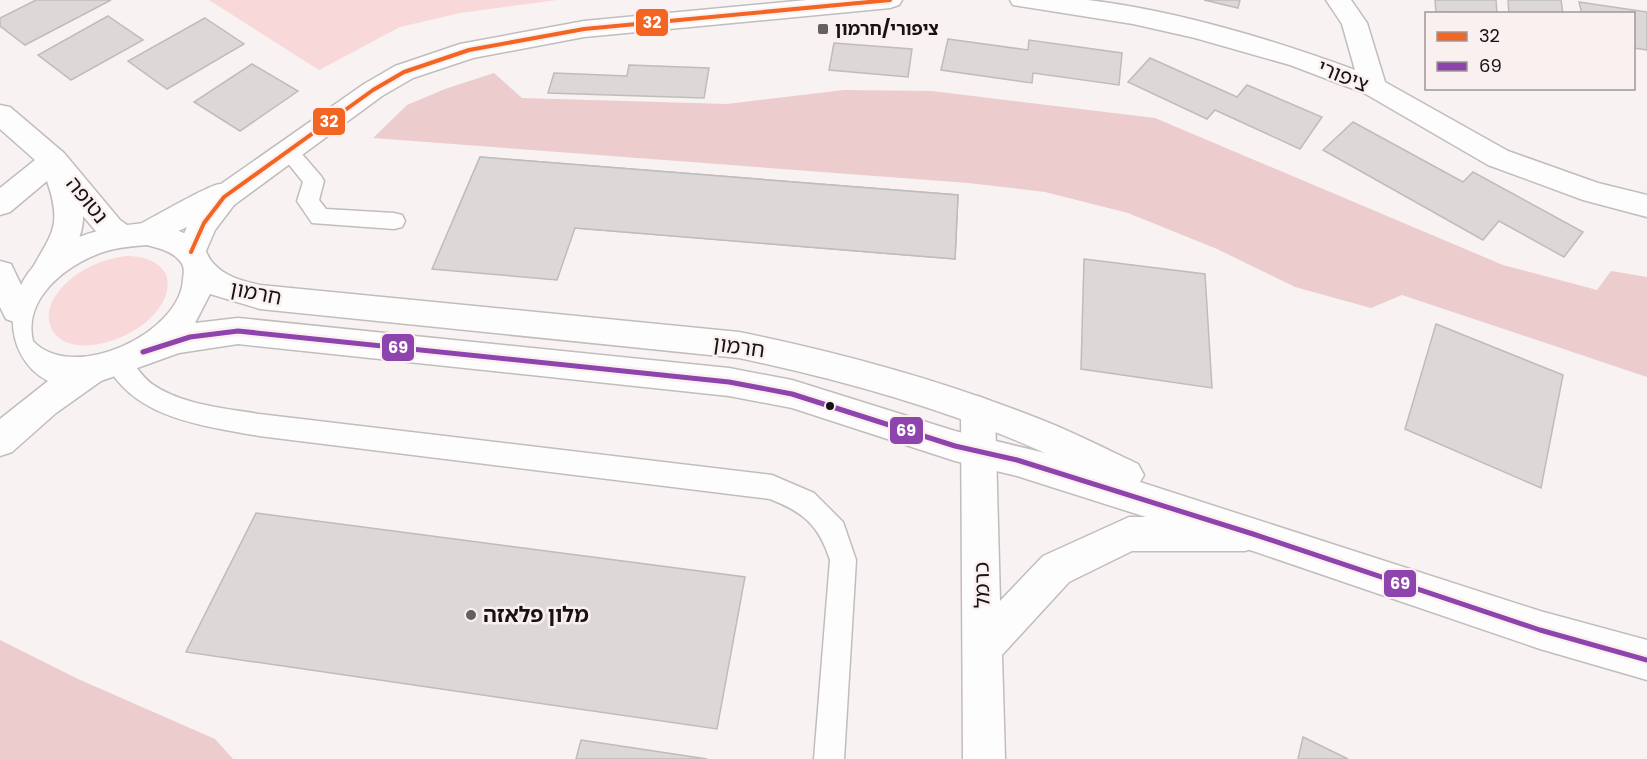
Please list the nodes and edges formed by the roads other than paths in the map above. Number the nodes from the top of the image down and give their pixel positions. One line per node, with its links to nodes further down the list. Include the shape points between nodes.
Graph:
1 (890, 0): 6 (street, via 584,29 468,50 404,72)
2 (1022, 0): 4 (street, ציפורי, via 1071,5 1198,30 1299,59)
3 (1338, 0): 4 (street, via 1354,23)
4 (1373, 87): 9 (street, ציפורי, via 1498,158 1593,192)
5 (0, 114): 7 (street, נטופה)
6 (288, 151): 10 (lane, via 314,181 308,201 320,217); 11 (street, via 190,212); 12 (street, via 224,197 209,213 196,235)
7 (54, 160): 8 (street); 11 (street, נטופה, via 110,228); 13 (street, נטופה, via 69,201 69,226 62,250)
8 (0, 204)
9 (1647, 206)
10 (394, 221)
11 (135, 235): 12 (street, via 165,236 180,242); 13 (street, via 96,243)
12 (196, 261): 16 (street, via 198,290 188,312 168,333); 17 (street, חרמון, via 209,280 228,290 260,297 740,345 806,358)
13 (46, 272): 15 (street, via 29,290)
14 (0, 273): 15 (street)
15 (10, 331): 16 (street, via 20,350 37,364 62,371)
16 (118, 361): 18 (street, via 65,386); 19 (street, חרמון, via 176,338 238,331 729,382 792,394); 23 (lane, via 143,391 188,411 259,424 772,487 806,501 834,531 843,560)
17 (978, 411): 19 (street, כרמל); 20 (street, חרמון)
18 (0, 441)
19 (981, 452): 20 (street, חרמון); 21 (street, כרמל)
20 (1253, 534): 21 (street, via 1130,534 1056,569); 22 (street, חרמון, via 1540,630)
21 (982, 647): 24 (street, כרמל)
22 (1647, 660)
23 (829, 759)
24 (984, 759)

